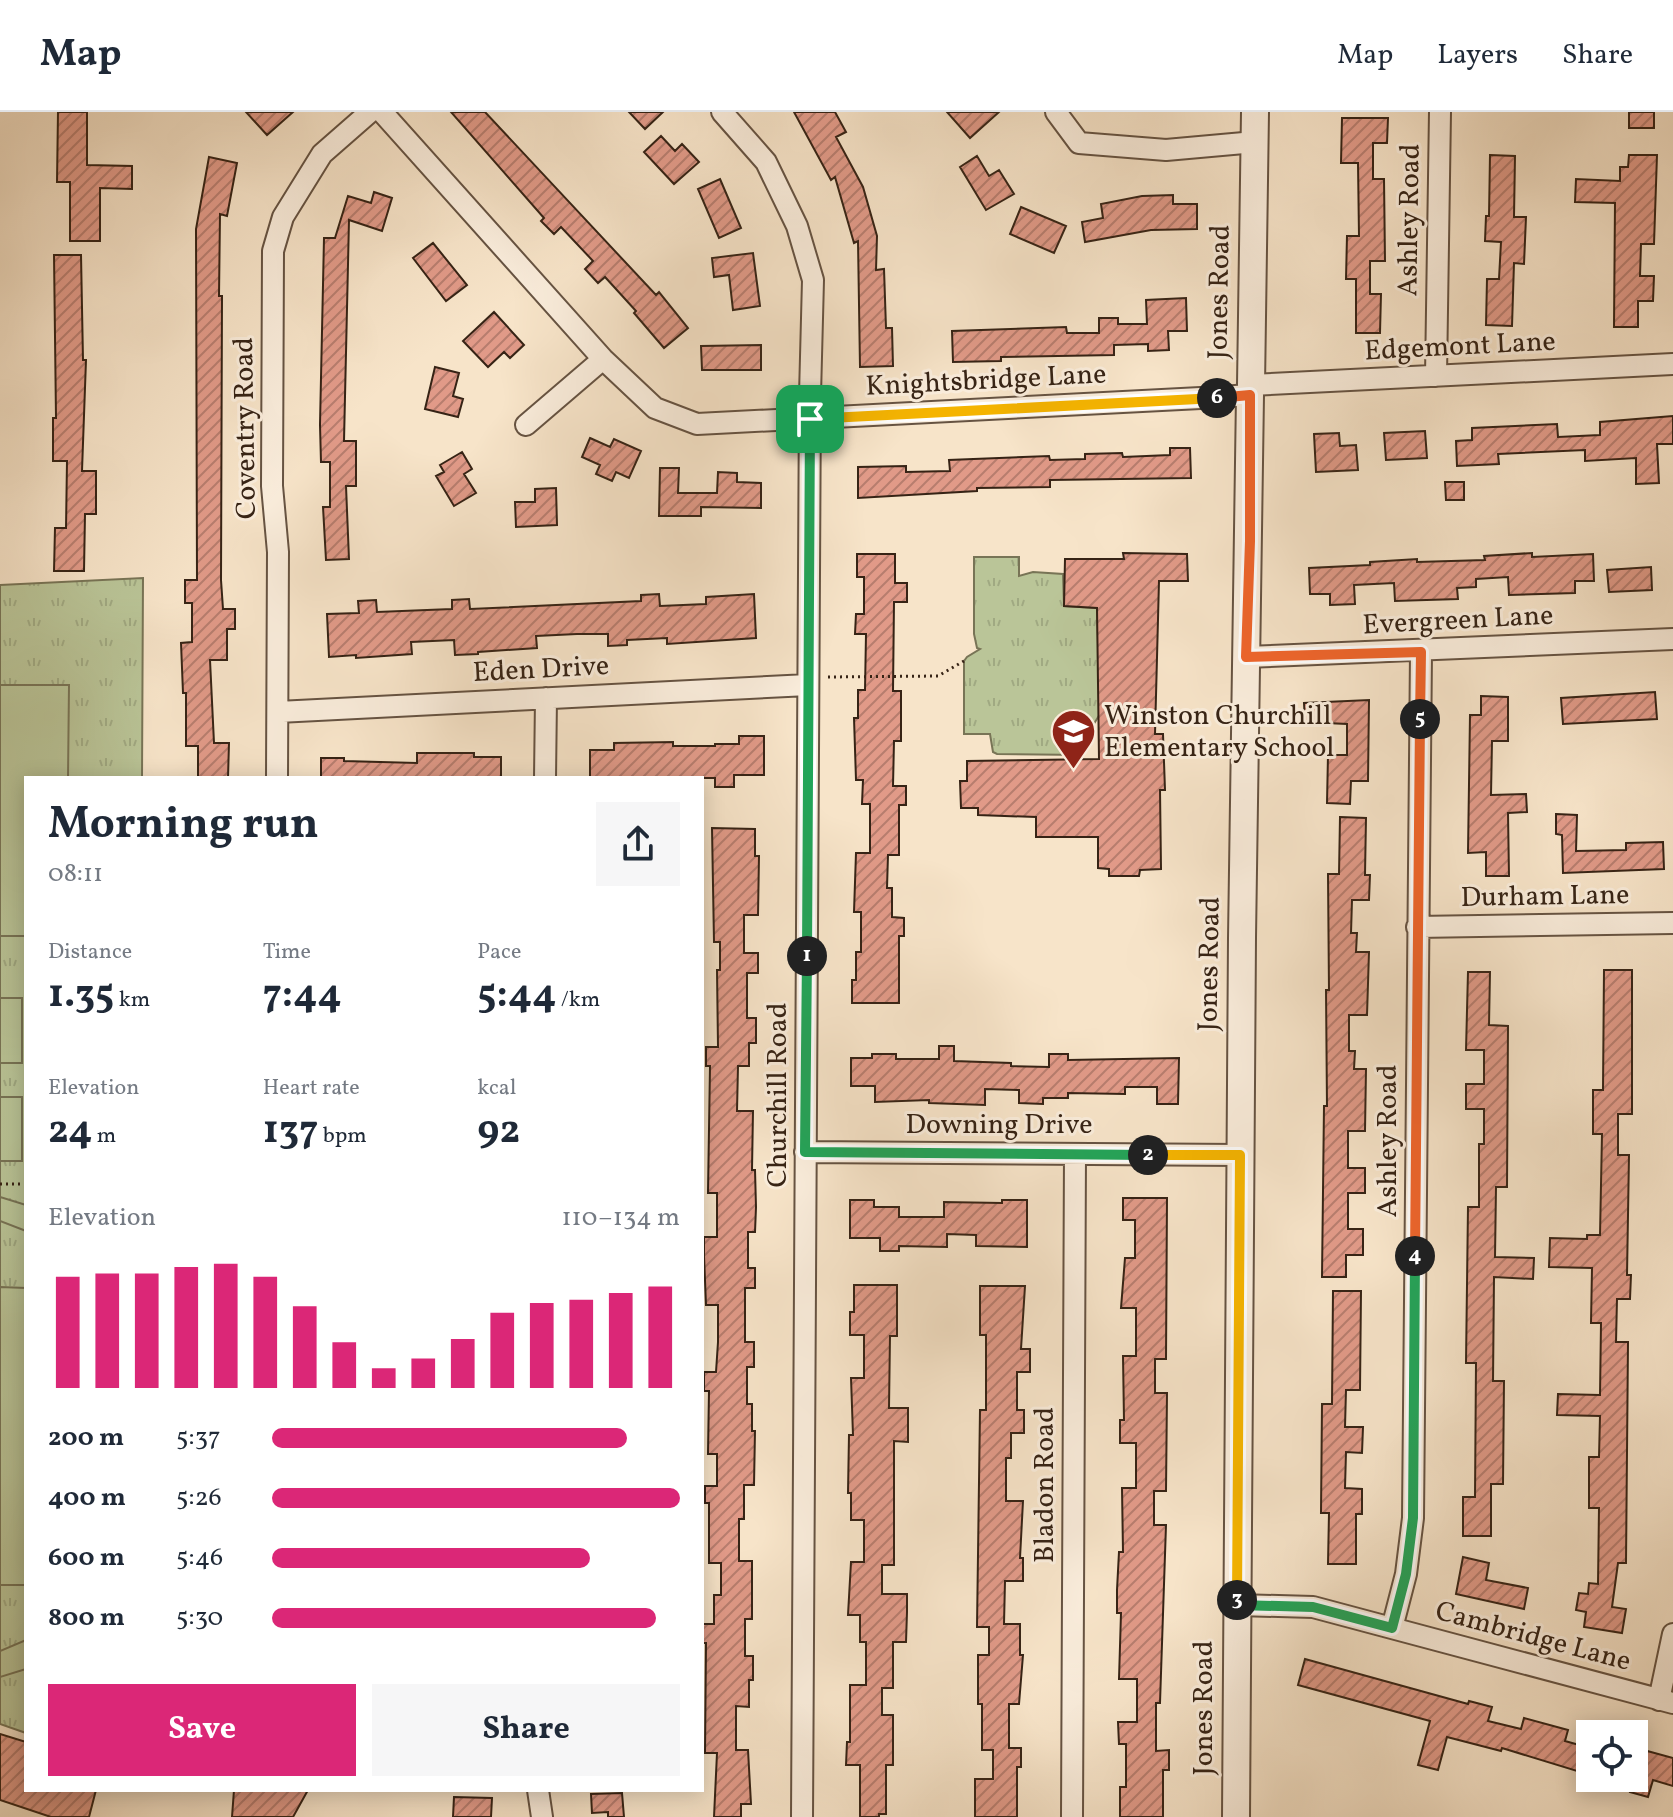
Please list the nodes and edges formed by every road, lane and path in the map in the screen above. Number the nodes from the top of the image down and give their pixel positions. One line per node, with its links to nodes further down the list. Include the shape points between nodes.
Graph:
1 (370, 112): 20 (street, Coventry Road, via 322,154 283,217 273,251)
2 (382, 112): 8 (street, Knightsbridge Lane)
3 (722, 112): 12 (street, Churchill Road, via 766,162 797,226 809,266)
4 (1056, 112): 7 (street, via 1079,143 1166,150)
5 (1255, 112): 7 (street, Jones Road)
6 (1440, 112): 10 (street, Ashley Road)
7 (1255, 142): 11 (street, Jones Road)
8 (603, 359): 12 (street, Knightsbridge Lane, via 655,408 697,424); 13 (street)
9 (1673, 364): 10 (street, Edgemont Lane)
10 (1436, 376): 11 (street, Edgemont Lane)
11 (1251, 390): 12 (street, Knightsbridge Lane); 16 (street, Jones Road)
12 (810, 419): 18 (street, Churchill Road)
13 (526, 425)
14 (1673, 639): 15 (street, Evergreen Lane)
15 (1421, 652): 16 (street, Evergreen Lane); 24 (street, Ashley Road)
16 (1246, 657): 27 (street, Jones Road)
17 (964, 661): 18 (path, via 938,676)
18 (808, 681): 19 (street, Eden Drive); 25 (street, Churchill Road)
19 (546, 698): 20 (street, Eden Drive); 22 (street)
20 (278, 712): 21 (street, Coventry Road)
21 (277, 776)
22 (545, 776)
23 (1673, 923): 24 (street, Durham Lane)
24 (1417, 927): 31 (street, Ashley Road, via 1413,1518)
25 (805, 1152): 26 (street, Downing Drive); 36 (street, Churchill Road)
26 (1075, 1154): 27 (street, Downing Drive); 37 (street, Bladon Road)
27 (1240, 1155): 30 (street, Jones Road)
28 (0, 1184): 29 (path)
29 (24, 1184)
30 (1237, 1605): 31 (street, Cambridge Lane, via 1313,1607); 38 (street, Jones Road)
31 (1392, 1628): 33 (street, Cambridge Lane)
32 (1673, 1634): 33 (street)
33 (1666, 1702)
34 (538, 1792): 35 (street)
35 (542, 1817)
36 (802, 1817)
37 (1072, 1817)
38 (1236, 1817)

